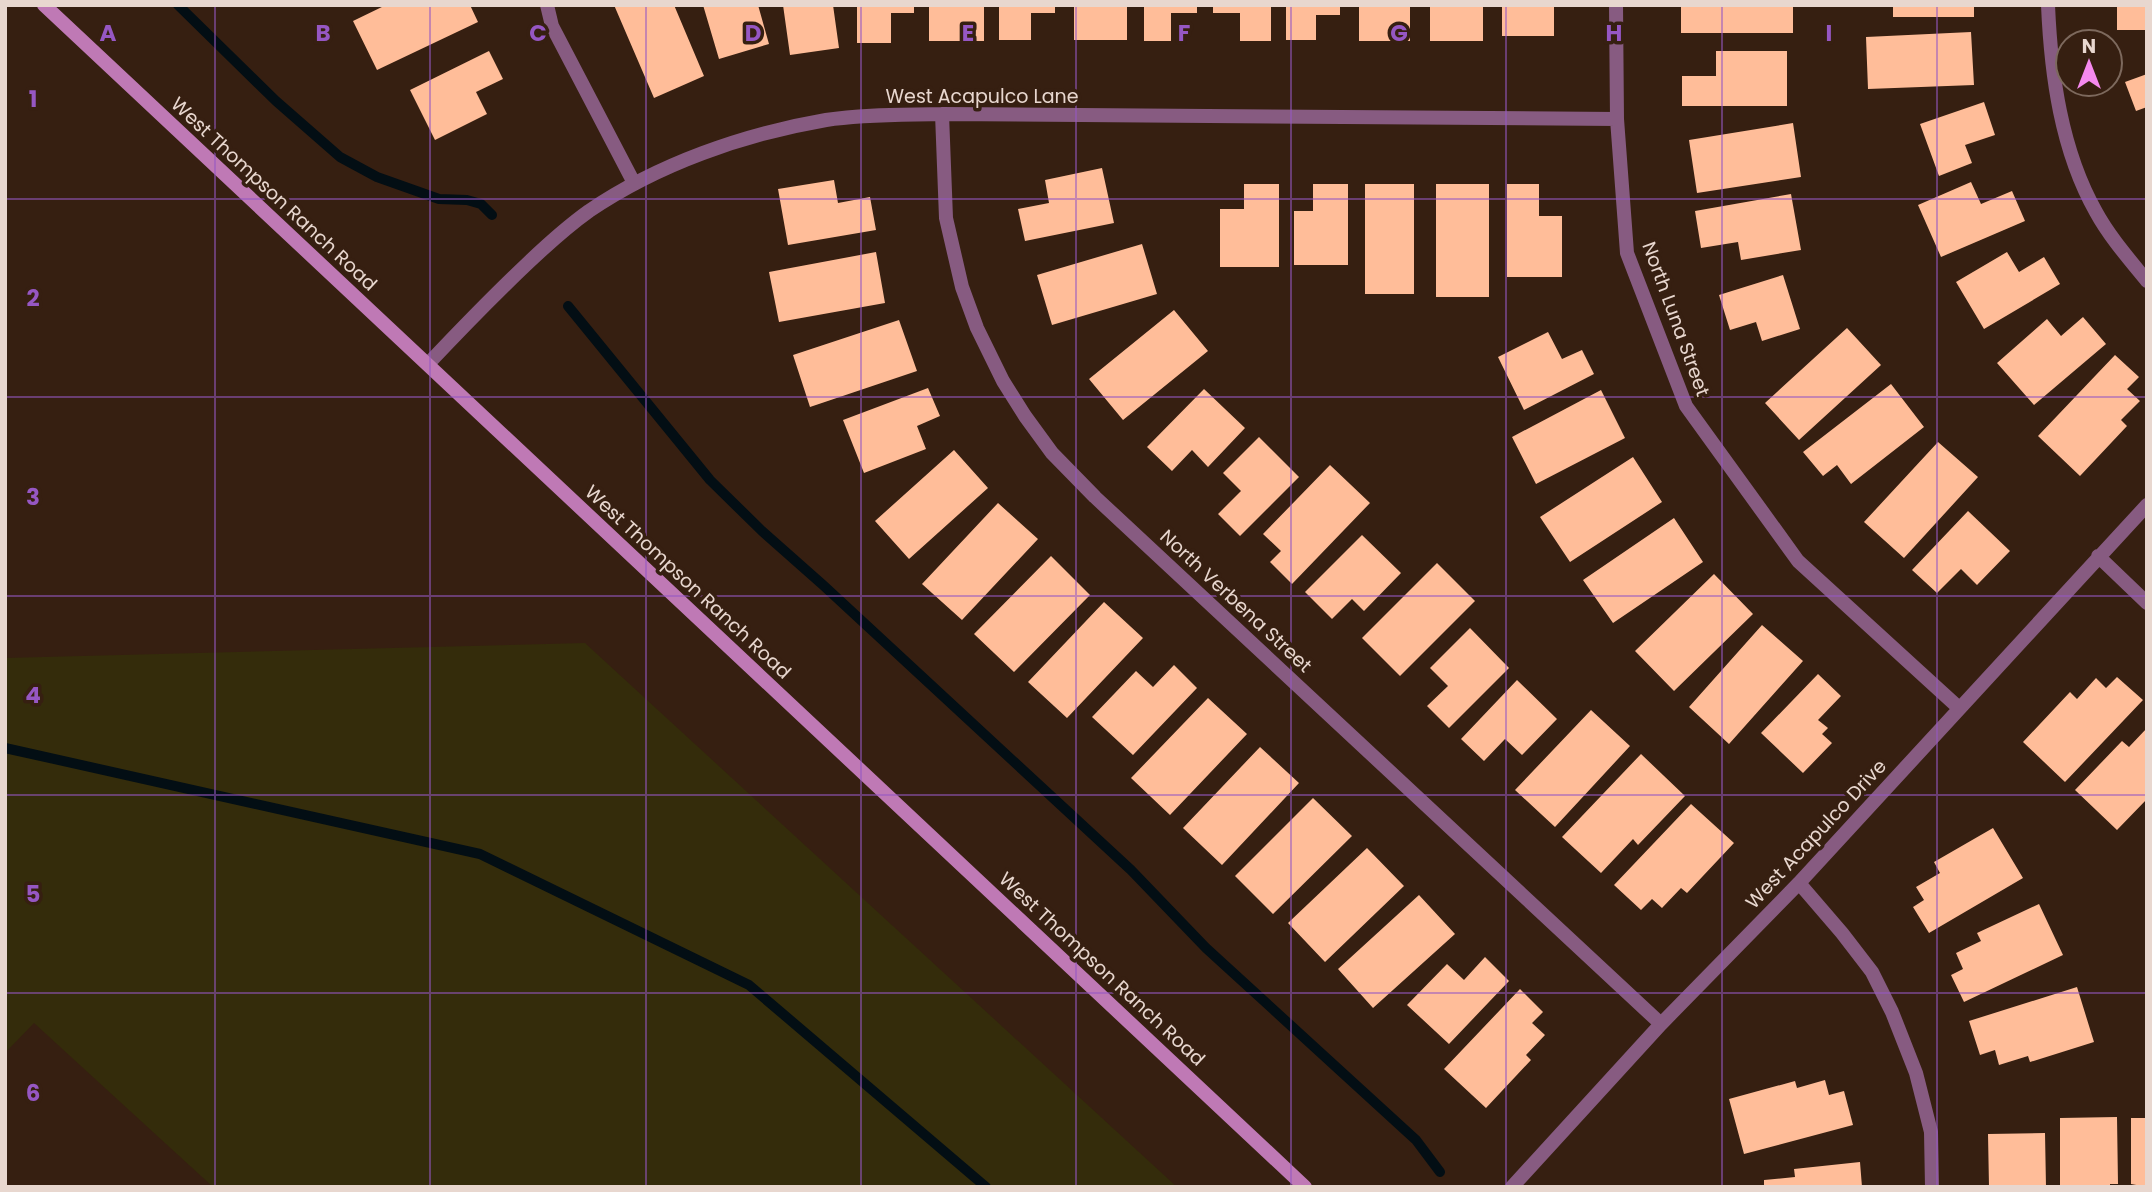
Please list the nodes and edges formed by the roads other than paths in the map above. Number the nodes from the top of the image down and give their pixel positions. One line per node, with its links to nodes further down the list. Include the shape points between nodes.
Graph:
1 (44, 5): 9 (main road, West Thompson Ranch Road)
2 (547, 5): 7 (street, via 552,26)
3 (1616, 5): 6 (street, North Luna Street)
4 (2048, 5): 8 (street, via 2061,116 2075,162 2096,212)
5 (942, 114): 6 (street, West Acapulco Lane); 7 (street, West Acapulco Lane, via 827,120 764,134); 15 (street, North Verbena Street, via 946,218 962,287 976,328 1003,381 1052,453)
6 (1617, 118): 13 (street, North Luna Street, via 1627,253 1686,406 1798,561)
7 (634, 183): 9 (street, West Acapulco Lane, via 557,237)
8 (2147, 281)
9 (428, 364): 16 (main road, West Thompson Ranch Road)
10 (2147, 505): 11 (street, West Acapulco Drive)
11 (2098, 556): 12 (street); 13 (street, West Acapulco Drive)
12 (2147, 603)
13 (1959, 708): 14 (street, West Acapulco Drive)
14 (1799, 883): 15 (street, West Acapulco Drive); 18 (street, via 1872,972 1892,1012 1916,1073 1931,1132)
15 (1661, 1024): 17 (street, West Acapulco Drive)
16 (1305, 1187)
17 (1513, 1187)
18 (1932, 1187)

